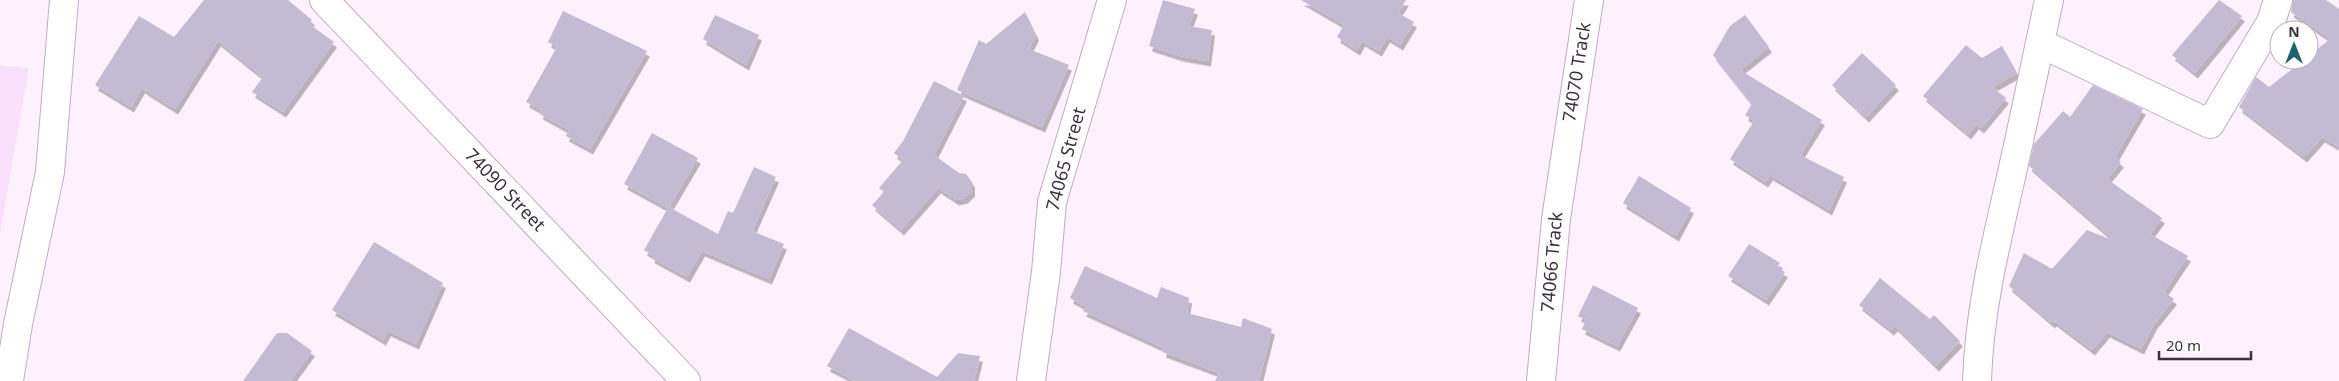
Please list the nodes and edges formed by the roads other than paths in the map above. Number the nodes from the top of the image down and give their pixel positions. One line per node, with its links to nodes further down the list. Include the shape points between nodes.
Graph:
1 (64, 0): 9 (street, via 50,172)
2 (1112, 0): 11 (street, 74065 Street, via 1052,202)
3 (1589, 0): 8 (street, 74070 Track)
4 (2049, 0): 7 (street)
5 (2278, 0): 7 (street, via 2271,22 2210,124)
6 (331, 3): 10 (street, 74090 Street)
7 (2040, 43): 13 (street, via 1986,289)
8 (1565, 144): 12 (street, 74066 Track)
9 (9, 381)
10 (686, 381)
11 (1031, 381)
12 (1541, 381)
13 (1977, 381)

